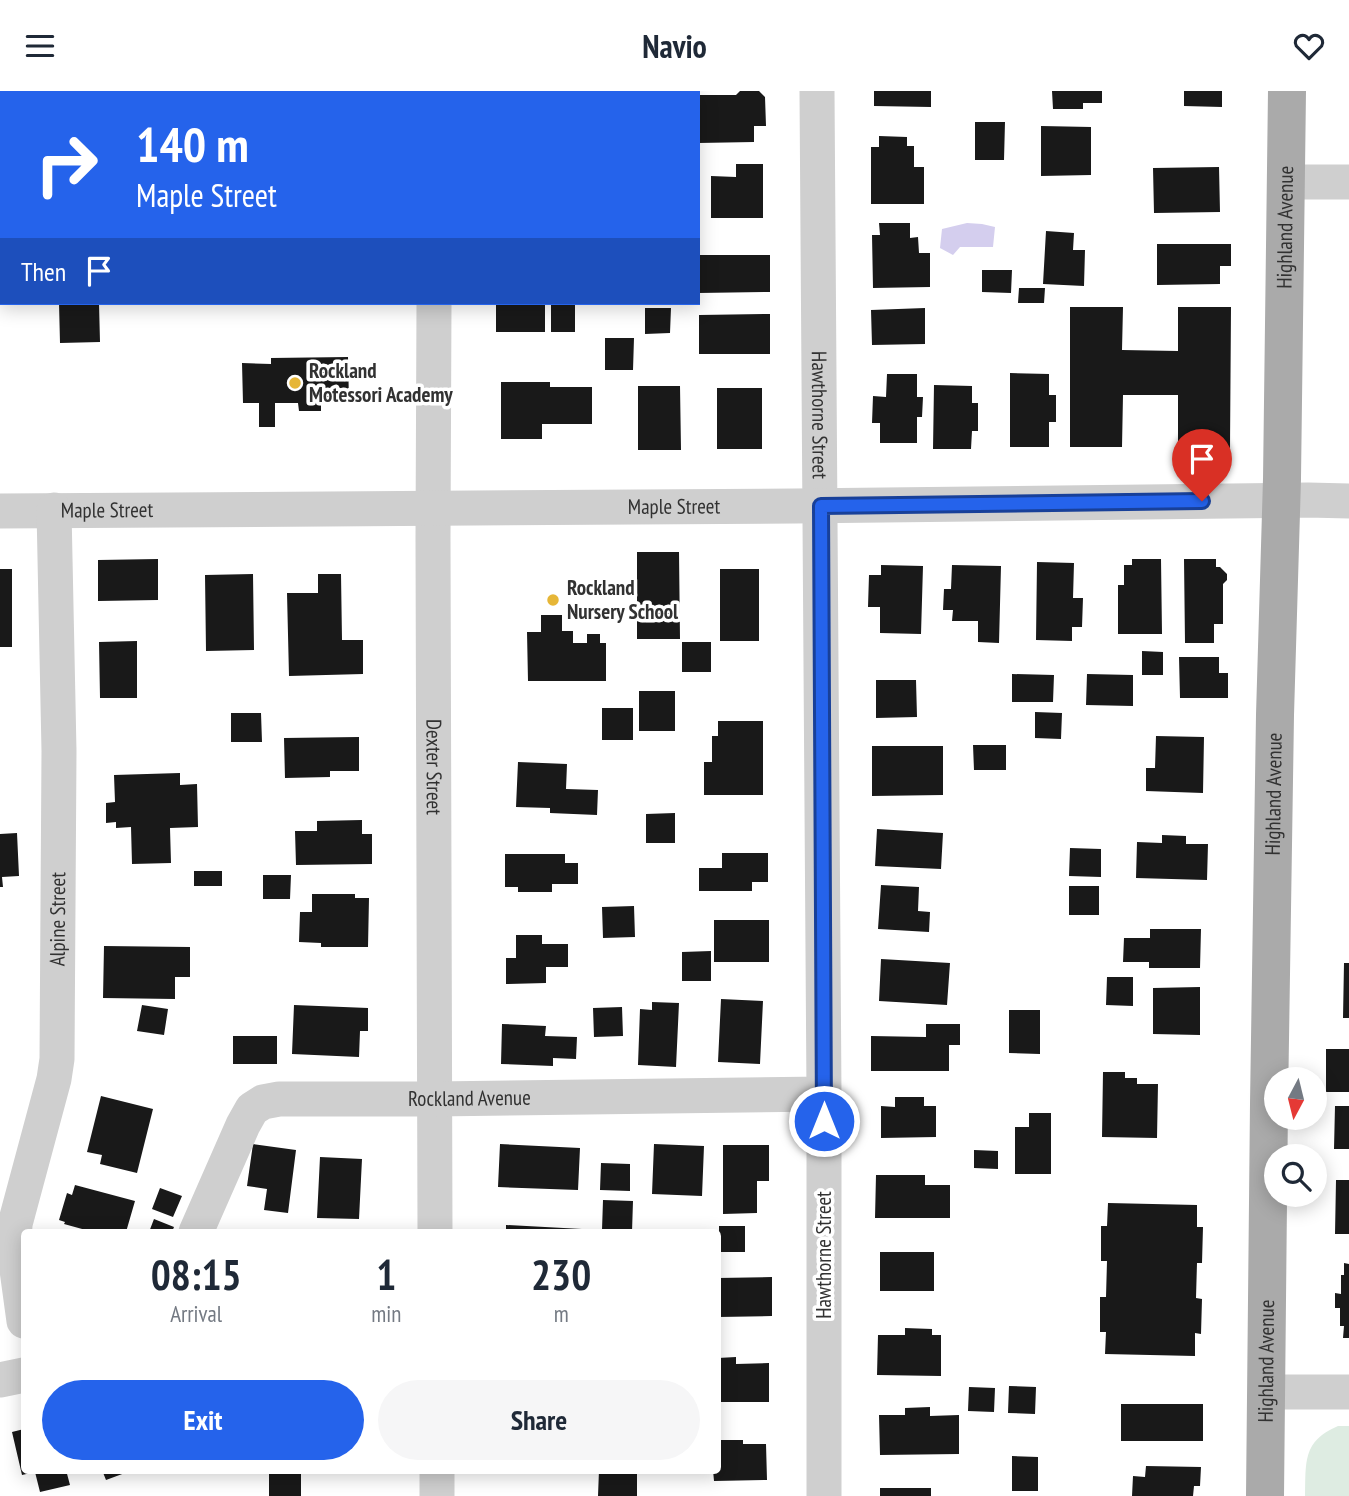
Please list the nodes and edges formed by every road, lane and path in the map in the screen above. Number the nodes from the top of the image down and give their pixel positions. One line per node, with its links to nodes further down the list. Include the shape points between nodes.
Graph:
1 (817, 91): 8 (street, Hawthorne Street)
2 (1287, 91): 3 (main road, Highland Avenue)
3 (1286, 182): 4 (street); 6 (main road, Highland Avenue)
4 (1349, 182)
5 (434, 305): 9 (street, Dexter Street)
6 (1281, 500): 7 (street, Maple Street); 8 (street, Maple Street); 19 (main road, Highland Avenue)
7 (1349, 501)
8 (821, 506): 9 (street, Maple Street); 12 (street, Hawthorne Street)
9 (433, 508): 10 (street, Maple Street); 13 (street, Dexter Street)
10 (54, 510): 11 (street, Maple Street); 16 (street, Alpine Street, via 57,1059 15,1224)
11 (0, 511)
12 (824, 1094): 13 (street, Rockland Avenue); 23 (street, Hawthorne Street)
13 (434, 1099): 14 (street, Rockland Avenue, via 263,1102 252,1109 243,1125); 15 (street, Dexter Street)
14 (196, 1229)
15 (435, 1229)
16 (21, 1299)
17 (21, 1376): 18 (street)
18 (0, 1380)
19 (1266, 1392): 20 (street); 24 (main road, Highland Avenue)
20 (1349, 1392)
21 (437, 1474): 22 (street)
22 (437, 1496)
23 (824, 1496)
24 (1265, 1496)

